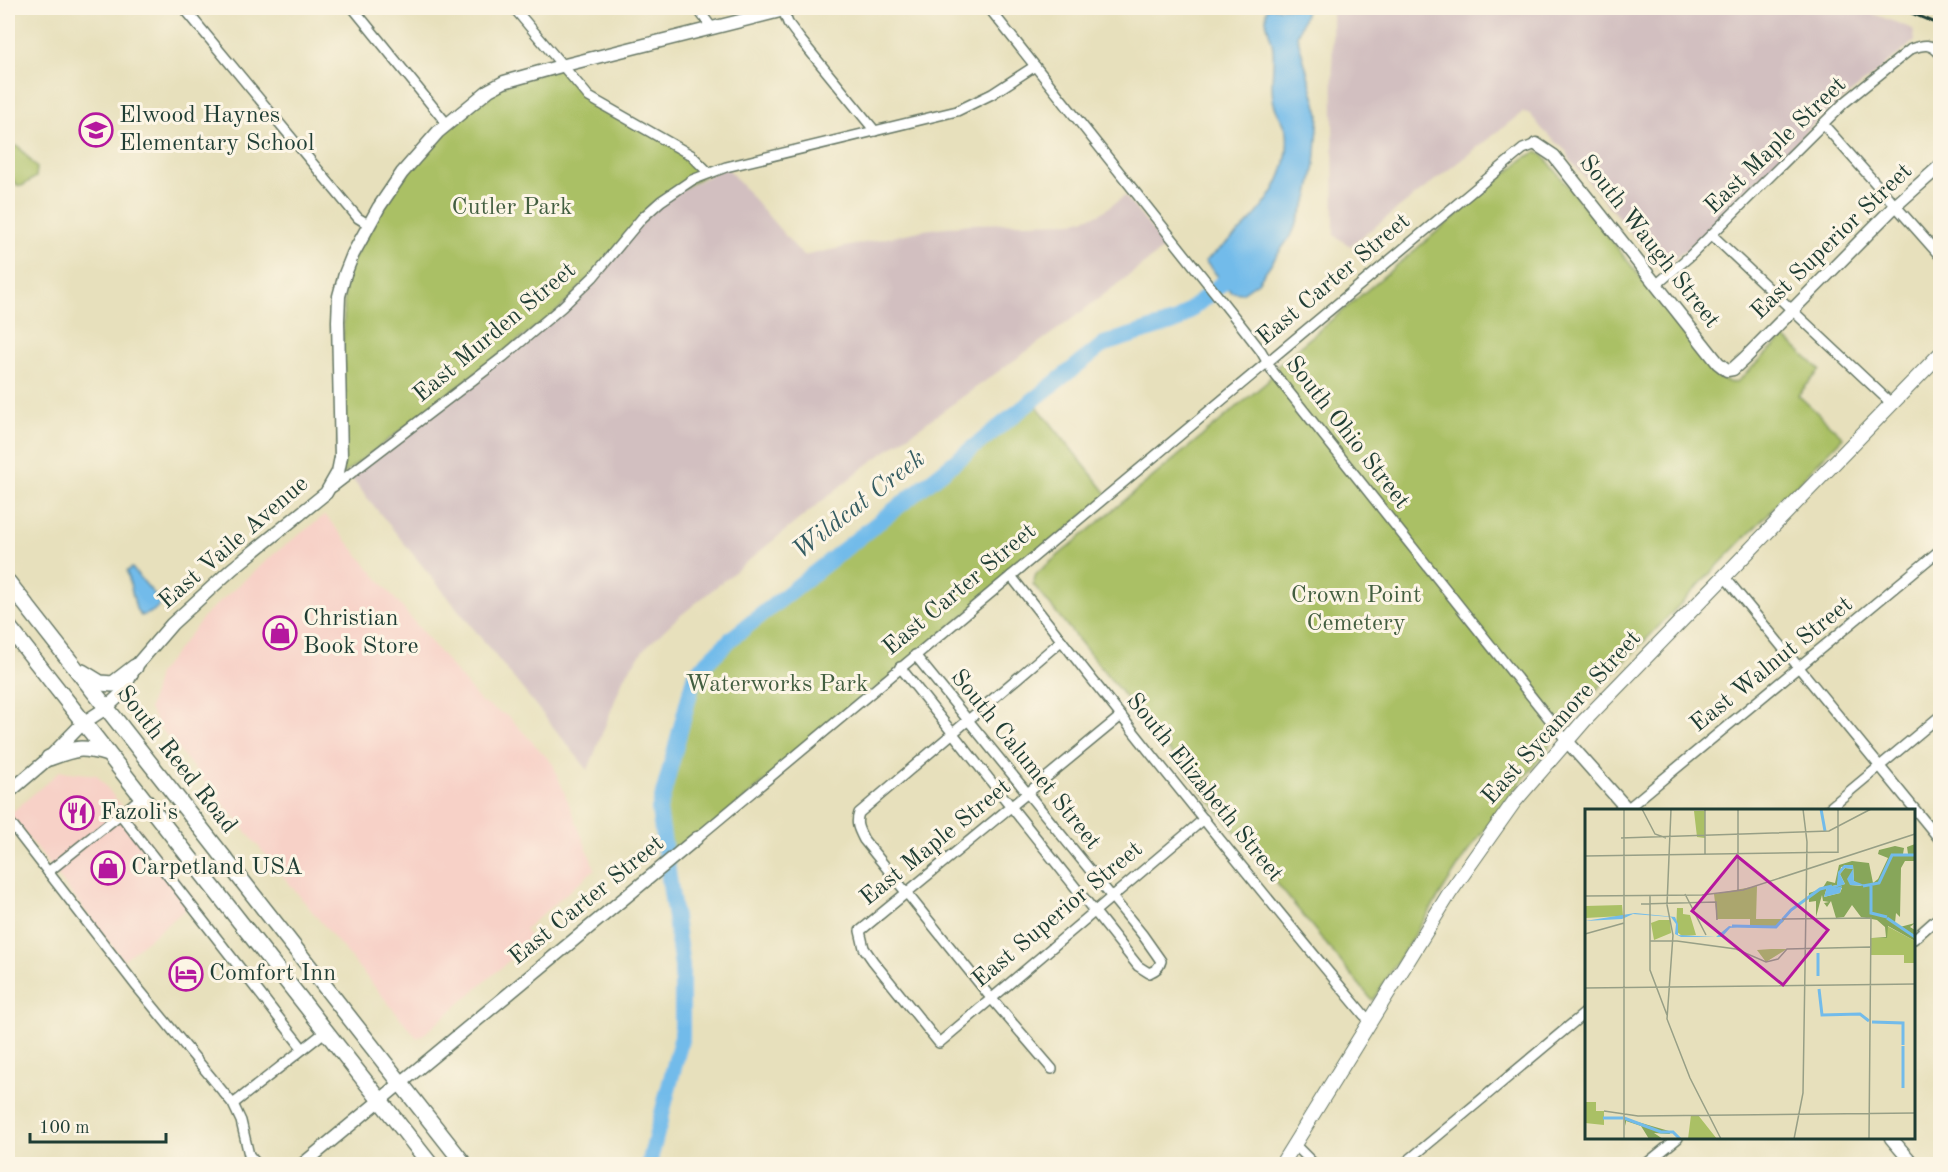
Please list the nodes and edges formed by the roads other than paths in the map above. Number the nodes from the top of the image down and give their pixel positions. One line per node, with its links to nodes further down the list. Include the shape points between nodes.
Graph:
1 (184, 8): 18 (street, via 358,218)
2 (353, 8): 11 (street)
3 (514, 8): 9 (street)
4 (697, 8): 7 (street)
5 (988, 8): 10 (street, South Ohio Street)
6 (788, 9): 7 (street, East Vaile Avenue); 13 (street, via 788,23)
7 (712, 28): 9 (street, East Vaile Avenue)
8 (1941, 54): 12 (street, East Maple Street, via 1927,44 1911,50)
9 (561, 66): 11 (street, East Vaile Avenue, via 496,86); 16 (street, via 589,98 691,154)
10 (1035, 66): 13 (street, via 972,105); 24 (street, South Ohio Street)
11 (447, 124): 18 (street, East Vaile Avenue, via 402,172)
12 (1823, 124): 17 (street); 19 (street, East Maple Street)
13 (875, 131): 16 (street)
14 (1536, 144): 21 (street, South Waugh Street, via 1554,156); 24 (street, East Carter Street, via 1523,149)
15 (1941, 166): 17 (street, East Superior Street)
16 (709, 173): 27 (street, East Murden Street, via 681,187 648,212 587,283 534,332)
17 (1894, 206): 20 (street); 22 (street, East Superior Street)
18 (368, 224): 27 (street, East Vaile Avenue, via 339,296 341,457)
19 (1712, 234): 21 (street, East Maple Street); 22 (street)
20 (1941, 256)
21 (1656, 285): 25 (street, South Waugh Street, via 1718,363)
22 (1792, 309): 25 (street, East Superior Street, via 1733,369); 26 (street)
23 (1941, 354): 26 (main road, East Sycamore Street)
24 (1267, 363): 29 (street, East Carter Street); 45 (street, South Ohio Street)
25 (1727, 369)
26 (1892, 404): 30 (main road, East Sycamore Street)
27 (326, 493): 37 (street, East Vaile Avenue, via 224,576 172,624)
28 (1941, 550): 38 (street, East Walnut Street)
29 (1011, 576): 33 (street, South Elizabeth Street); 34 (street, East Carter Street)
30 (1724, 576): 38 (street); 45 (main road, East Sycamore Street)
31 (8, 582): 35 (main road, South Reed Road)
32 (8, 626): 43 (main road, South Reed Road)
33 (1061, 641): 40 (street, South Elizabeth Street); 42 (street)
34 (915, 655): 36 (street, East Carter Street); 42 (street, South Calumet Street)
35 (72, 665): 37 (main road, via 100,682 113,684); 39 (main road, South Reed Road)
36 (900, 667): 44 (street, South Calumet Street); 59 (street, East Carter Street)
37 (135, 668): 39 (street, East Vaile Avenue)
38 (1799, 668): 48 (street); 54 (street, East Walnut Street)
39 (106, 708): 43 (street, East Vaile Avenue); 74 (main road, South Reed Road)
40 (1121, 716): 50 (street, East Maple Street); 57 (street, South Elizabeth Street)
41 (1941, 716): 48 (street)
42 (969, 719): 44 (street); 50 (street, South Calumet Street)
43 (83, 723): 46 (main road, South Reed Road); 47 (street, East Vaile Avenue)
44 (952, 732): 52 (street, South Calumet Street); 62 (street, via 860,813 857,827 864,840)
45 (1566, 740): 53 (street); 69 (main road, East Sycamore Street, via 1470,862)
46 (108, 754): 47 (main road, via 75,748); 51 (main road, South Reed Road)
47 (49, 758): 49 (street, East Vaile Avenue)
48 (1880, 766): 55 (street); 60 (street)
49 (8, 793)
50 (1028, 793): 52 (street, East Maple Street); 63 (street, South Calumet Street)
51 (142, 796): 56 (street); 70 (main road, South Reed Road)
52 (1012, 807): 62 (street, East Maple Street); 64 (street, South Calumet Street)
53 (1627, 809)
54 (1629, 809)
55 (1828, 809)
56 (120, 814): 61 (street); 72 (street)
57 (1204, 819): 63 (street, East Superior Street); 69 (street, South Elizabeth Street)
58 (8, 820): 61 (street)
59 (697, 838): 74 (street, East Carter Street)
60 (1941, 840)
61 (48, 872): 76 (street)
62 (907, 893): 67 (street); 71 (street, East Maple Street, via 860,931 868,954)
63 (1111, 898): 64 (street, East Superior Street); 64 (street, South Calumet Street, via 1161,961 1155,971 1138,966)
64 (1095, 910): 67 (street, East Superior Street)
65 (1941, 916): 66 (street)
66 (1915, 938)
67 (991, 998): 71 (street, East Superior Street); 73 (street)
68 (1585, 1014): 86 (street)
69 (1371, 1021): 79 (main road, East Sycamore Street)
70 (326, 1031): 72 (street); 75 (main road, South Reed Road)
71 (939, 1043)
72 (303, 1049): 76 (street)
73 (1052, 1069)
74 (400, 1082): 75 (street, East Carter Street); 83 (main road, South Reed Road)
75 (379, 1100): 81 (street, East Carter Street); 82 (main road, South Reed Road)
76 (233, 1104): 80 (street, via 249,1155)
77 (1676, 1139): 87 (street)
78 (1893, 1139): 88 (street)
79 (1294, 1145): 84 (main road, East Sycamore Street); 85 (street)
80 (257, 1164)
81 (303, 1164)
82 (430, 1164)
83 (464, 1164)
84 (1282, 1164)
85 (1314, 1164)
86 (1404, 1164)
87 (1647, 1164)
88 (1913, 1164)

